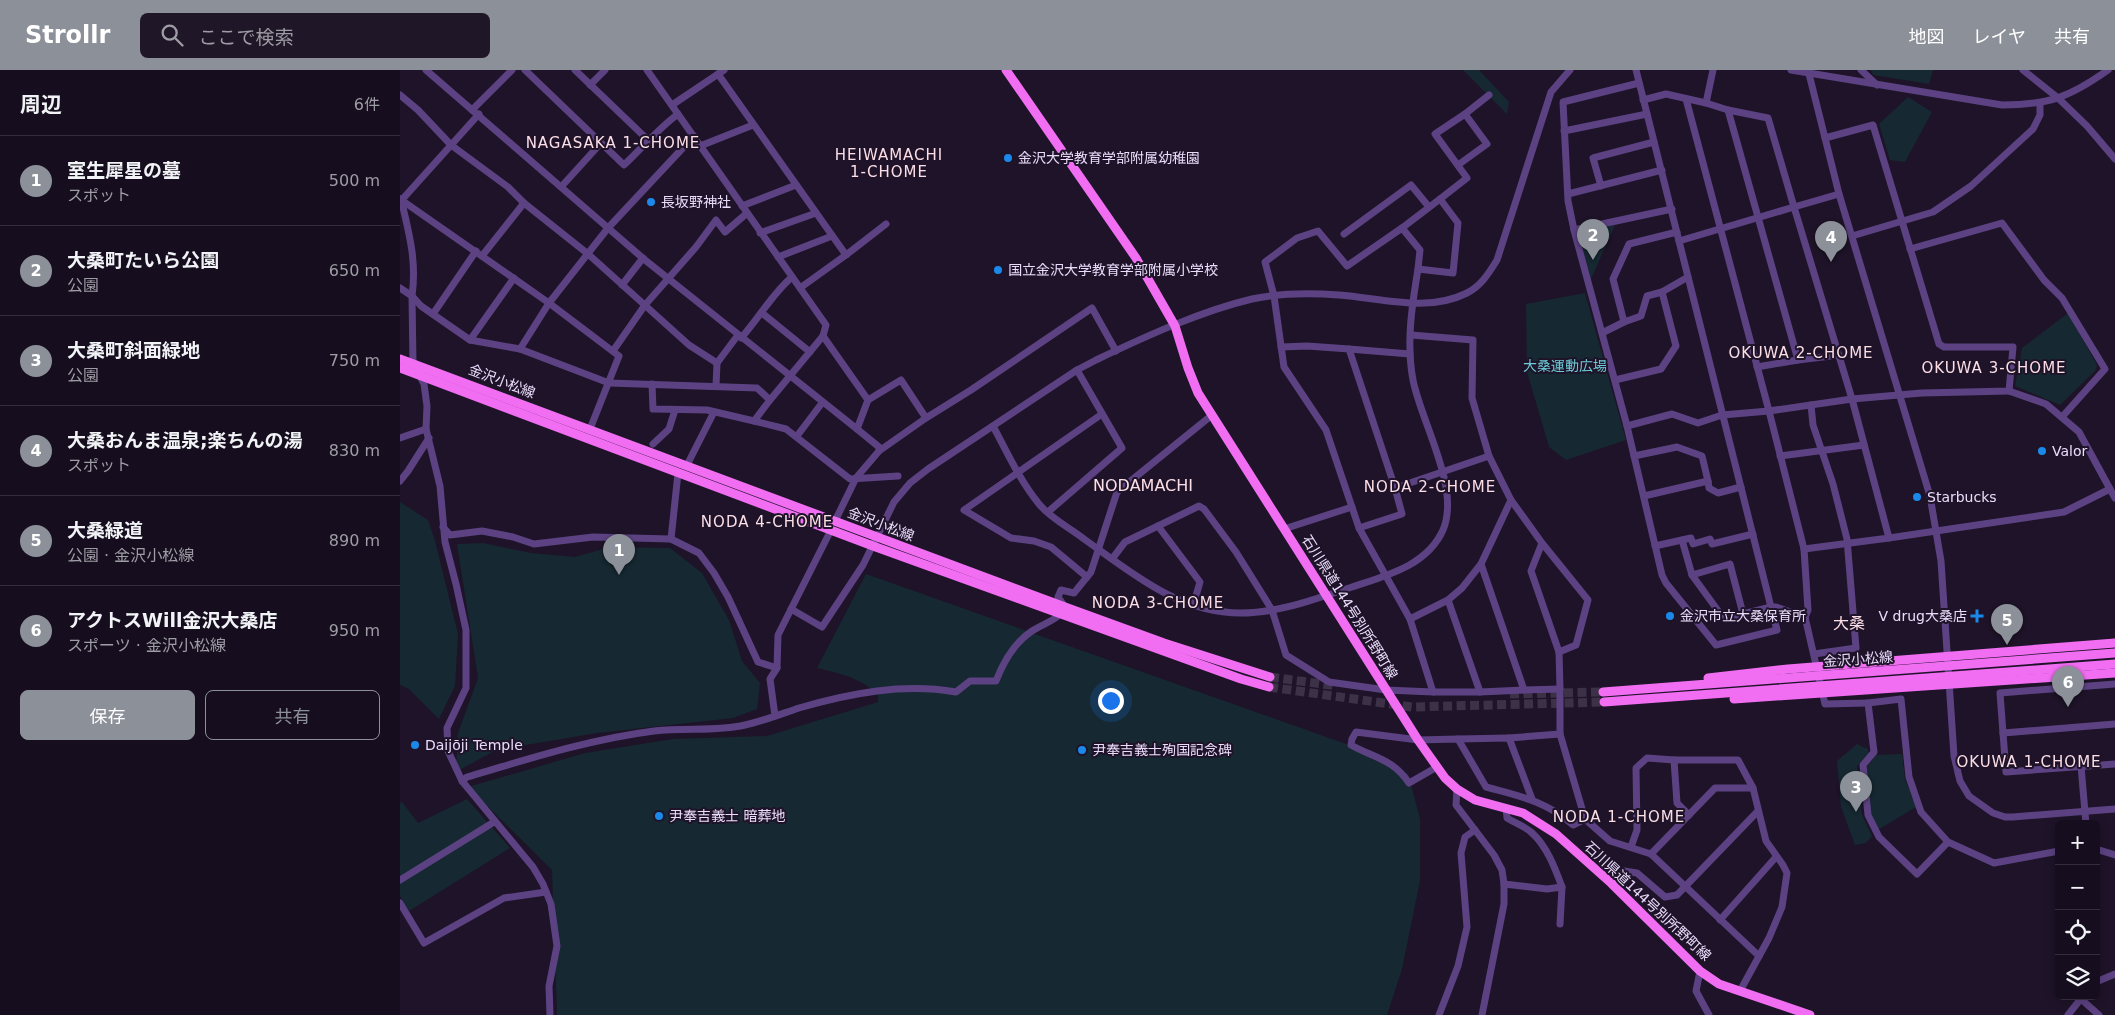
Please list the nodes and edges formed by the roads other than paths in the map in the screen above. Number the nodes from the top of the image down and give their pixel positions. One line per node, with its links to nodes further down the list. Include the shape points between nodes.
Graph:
1 (426, 70): 29 (street)
2 (512, 70): 29 (street)
3 (525, 70): 39 (street)
4 (575, 70): 18 (street)
5 (605, 70): 18 (street)
6 (647, 70): 27 (street)
7 (1006, 70): 95 (main road, 石川県道144号別所野町線, via 1136,258)
8 (1570, 70): 90 (street, via 1551,92 1496,260 1487,276 1466,294 1442,301)
9 (1636, 70): 17 (street)
10 (1713, 70): 25 (street)
11 (1791, 70): 16 (street)
12 (1861, 70): 19 (street)
13 (2023, 70): 22 (street)
14 (2108, 70): 22 (street)
15 (721, 72): 27 (street); 33 (street)
16 (1809, 74): 19 (street); 36 (street)
17 (1639, 83): 24 (street); 34 (street, via 1562,102)
18 (590, 85): 37 (street)
19 (1877, 85): 26 (street, via 2002,105)
20 (400, 95): 40 (street)
21 (1488, 95): 31 (street)
22 (2058, 98): 26 (street); 42 (street)
23 (1686, 99): 24 (street, via 1666,94); 25 (street); 64 (street)
24 (1643, 100): 32 (street)
25 (1706, 103): 28 (street)
26 (2040, 103): 60 (street, via 2040,115 2033,129 1971,186 1933,212)
27 (672, 105): 30 (street)
28 (1728, 110): 55 (street, via 1768,118); 59 (street)
29 (475, 112): 40 (street); 47 (street)
30 (678, 114): 35 (street); 37 (street)
31 (1465, 114): 43 (street, via 1487,144); 43 (street, via 1435,134)
32 (1647, 114): 34 (street); 38 (street)
33 (753, 125): 41 (street); 45 (street)
34 (1564, 131): 48 (street)
35 (694, 136): 41 (street); 62 (street)
36 (1825, 138): 49 (street); 60 (street, via 1873,126)
37 (648, 141): 39 (street, via 624,165)
38 (1654, 142): 44 (street); 46 (street, via 1593,158)
39 (601, 143): 47 (street)
40 (451, 145): 51 (street); 52 (street, via 508,187)
41 (700, 146): 53 (street)
42 (2115, 159)
43 (1458, 165): 50 (street, via 1467,178)
44 (1662, 170): 46 (street); 56 (street)
45 (796, 185): 53 (street); 57 (street)
46 (1601, 186): 48 (street)
47 (562, 187): 62 (street)
48 (1568, 194): 65 (street)
49 (1839, 194): 55 (street); 70 (street)
50 (1440, 199): 54 (street); 78 (street, via 1458,223 1453,273)
51 (400, 200): 73 (street); 87 (street, via 412,246 415,274)
52 (524, 203): 73 (street); 74 (street)
53 (742, 206): 58 (street)
54 (1429, 207): 63 (street); 68 (street, via 1411,185)
55 (1794, 207): 59 (street); 108 (street)
56 (1672, 209): 65 (street); 66 (street)
57 (816, 213): 67 (street); 69 (street)
58 (746, 214): 67 (street); 82 (street, via 725,232 716,220)
59 (1758, 218): 64 (street); 110 (street)
60 (1902, 222): 70 (street); 72 (street)
61 (886, 224): 75 (street)
62 (608, 228): 74 (street); 77 (street)
63 (1402, 228): 78 (street, via 1420,250); 88 (street, via 1346,266 1318,230 1297,238 1265,262)
64 (1720, 229): 71 (street); 113 (street)
65 (1574, 230): 96 (street)
66 (1677, 232): 71 (street); 94 (street, via 1629,244 1613,279)
67 (760, 233): 76 (street)
68 (1344, 234)
69 (832, 236): 75 (street); 76 (street)
70 (1852, 236): 123 (street)
71 (1679, 241): 80 (street)
72 (1910, 249): 122 (street, via 1939,344 1944,347 2014,347); 135 (street, via 2002,223 2044,280 2062,298 2105,369)
73 (479, 254): 81 (street); 93 (street)
74 (588, 254): 83 (street); 89 (street)
75 (846, 255): 85 (street)
76 (778, 257): 79 (street)
77 (643, 258): 82 (street); 83 (street)
78 (1418, 270): 90 (street)
79 (792, 277): 85 (street); 92 (street)
80 (1688, 277): 86 (street); 134 (street)
81 (514, 278): 89 (street); 100 (street)
82 (668, 278): 91 (street); 99 (street)
83 (622, 285): 91 (street)
84 (400, 288): 87 (street)
85 (800, 288): 98 (street, via 826,325)
86 (1662, 292): 94 (street, via 1647,296 1641,316); 118 (street, via 1676,346 1661,369)
87 (412, 296): 93 (street); 111 (street)
88 (1274, 296): 90 (street, via 1333,295); 95 (street, via 1253,298); 101 (street)
89 (549, 303): 102 (street); 104 (street)
90 (1412, 304): 97 (street)
91 (645, 305): 104 (street); 112 (street, via 689,345)
92 (762, 313): 99 (street); 106 (street)
93 (433, 314): 100 (street)
94 (1624, 322): 96 (street)
95 (1175, 326): 105 (street); 133 (main road, 石川県道144号別所野町線, via 1198,393)
96 (1602, 333): 118 (street)
97 (1411, 335): 107 (street); 150 (street, via 1473,340 1472,398)
98 (823, 336): 106 (street); 126 (street)
99 (740, 337): 112 (street); 117 (street)
100 (470, 340): 102 (street)
101 (1281, 347): 103 (street); 167 (street, via 1284,367 1326,430)
102 (520, 349): 119 (street)
103 (1349, 349): 107 (street); 162 (street)
104 (613, 351): 119 (street, via 619,356)
105 (1116, 351): 115 (street); 136 (street, via 1092,308)
106 (810, 352): 117 (street)
107 (1410, 354): 155 (street, via 1413,381)
108 (1839, 355): 110 (street); 124 (street)
109 (400, 358): 111 (main road, 金沢小松線)
110 (1798, 360): 113 (street)
111 (414, 363): 116 (street); 141 (main road, 金沢小松線)
112 (717, 363): 121 (street)
113 (1757, 366): 130 (street)
114 (400, 368): 116 (main road, 金沢小松線)
115 (1077, 370): 132 (street); 138 (street)
116 (419, 374): 140 (street, via 424,387); 156 (main road, 金沢小松線)
117 (789, 377): 125 (street); 127 (street)
118 (1615, 380): 139 (street)
119 (609, 384): 120 (street); 141 (street)
120 (652, 384): 121 (street); 129 (street, via 653,409)
121 (716, 386): 125 (street, via 757,388)
122 (2009, 391): 123 (street); 135 (street, via 2046,404)
123 (1901, 395): 124 (street); 174 (street)
124 (1852, 399): 128 (street); 147 (street)
125 (770, 400): 137 (street)
126 (868, 400): 136 (street, via 901,380); 142 (street)
127 (822, 403): 142 (street); 143 (street)
128 (1811, 405): 130 (street); 148 (street, via 1812,425)
129 (675, 410): 131 (street); 146 (street, via 669,429)
130 (1769, 411): 134 (street); 152 (street)
131 (714, 412): 137 (street); 153 (street)
132 (1102, 414): 154 (street); 168 (street, via 1122,448)
133 (1212, 415): 173 (main road, 石川県道144号別所野町線); 184 (street, via 1117,492)
134 (1722, 415): 139 (street, via 1698,423 1672,414); 161 (street)
135 (2062, 417): 163 (street, via 2079,432)
136 (926, 418): 149 (street)
137 (754, 421): 143 (street, via 786,429)
138 (993, 426): 154 (street); 176 (street, via 910,483 894,502)
139 (1627, 426): 151 (street)
140 (426, 429): 144 (street); 145 (street)
141 (590, 429): 153 (main road, 金沢小松線)
142 (857, 429): 149 (street, via 879,447)
143 (797, 436): 158 (street, via 850,478)
144 (400, 438)
145 (428, 438): 159 (street); 171 (street, via 440,486)
146 (653, 444)
147 (1864, 445): 148 (street); 177 (street)
148 (1820, 449): 152 (street); 181 (street, via 1833,484)
149 (879, 451): 158 (street)
150 (1490, 456): 155 (street); 166 (street)
151 (1634, 456): 160 (street, via 1677,446 1702,456); 164 (street)
152 (1780, 456): 185 (street)
153 (686, 465): 169 (main road, 金沢小松線)
154 (1017, 471): 168 (street, via 1028,491); 190 (street, via 964,510 1011,538 1051,547)
155 (1442, 472): 162 (street); 189 (street, via 1447,493 1443,530 1432,547 1418,559)
156 (678, 473): 169 (main road, 金沢小松線); 178 (street)
157 (898, 476): 158 (street)
158 (856, 478): 169 (street)
159 (400, 481)
160 (1708, 481): 161 (street, via 1709,488 1718,493); 164 (street)
161 (1741, 487): 175 (street)
162 (1395, 488): 172 (street, via 1402,514)
163 (2110, 489): 165 (street); 174 (street, via 2064,512)
164 (1644, 496): 183 (street)
165 (2115, 498)
166 (1511, 500): 180 (street); 187 (street)
167 (1352, 507): 172 (street); 173 (street)
168 (1048, 512): 184 (street)
169 (833, 525): 176 (main road, 金沢小松線); 182 (main road, 金沢小松線); 195 (street)
170 (1158, 526): 186 (street, via 1125,542); 193 (street, via 1200,582); 196 (street, via 1199,506 1204,508)
171 (443, 527): 178 (street, via 450,535 482,531 534,544 593,537); 234 (street, via 466,630 466,688 447,728 448,751)
172 (1359, 528): 189 (street)
173 (1284, 529): 191 (main road, 石川県道144号別所野町線)
174 (1937, 530): 177 (street); 205 (street)
175 (1753, 534): 179 (street, via 1712,544 1710,540 1693,544 1691,538); 194 (street)
176 (876, 537): 182 (street); 197 (main road, 金沢小松線)
177 (1890, 538): 181 (street)
178 (671, 539): 207 (street, via 699,553 728,597 758,662)
179 (1682, 540): 183 (street); 188 (street)
180 (1542, 543): 202 (street, via 1530,571); 202 (street, via 1588,600 1576,645)
181 (1847, 543): 185 (street); 204 (street, via 1856,648)
182 (873, 546): 195 (street, via 822,627); 197 (main road, 金沢小松線)
183 (1655, 546): 194 (street, via 1666,583 1716,645 1777,630)
184 (1098, 548): 186 (street); 190 (street)
185 (1804, 549): 199 (street, via 1808,610)
186 (1112, 559): 193 (street, via 1156,590)
187 (1481, 564): 192 (street); 216 (street)
188 (1692, 575): 198 (street, via 1724,619); 198 (street, via 1730,564)
189 (1384, 576): 191 (street); 200 (street)
190 (1087, 577): 197 (street, via 1074,593 1060,590 1058,597)
191 (1326, 595): 196 (street); 215 (main road, 石川県道144号別所野町線)
192 (1448, 600): 200 (street); 219 (street)
193 (1193, 606): 196 (street, via 1225,612)
194 (1771, 608): 198 (street); 199 (street)
195 (791, 609): 207 (street, via 778,635)
196 (1272, 610): 215 (street, via 1286,655 1330,682)
197 (1064, 611): 210 (main road, 金沢小松線); 213 (main road, 金沢小松線); 223 (street, via 1017,643 996,681 970,681 956,692 894,688 860,693)
198 (1743, 614)
199 (1805, 617): 204 (street)
200 (1410, 619): 218 (street)
201 (2115, 644): 205 (main road)
202 (1559, 652): 214 (street)
203 (2115, 653): 208 (main road, 金沢小松線)
204 (1814, 654): 222 (street, via 1825,704)
205 (1948, 657): 208 (main road, via 1829,666); 212 (street)
206 (2115, 664): 217 (main road, 金沢小松線)
207 (777, 668): 223 (street, via 770,679)
208 (1814, 671): 220 (main road, 金沢小松線)
209 (2115, 673): 212 (main road)
210 (1270, 677)
211 (2115, 684): 225 (street, via 2000,693)
212 (1950, 685): 217 (main road, via 1836,693); 241 (street, via 1954,756 1960,781 1969,796 1981,807 2005,817)
213 (1269, 687)
214 (1560, 689): 216 (street); 226 (street)
215 (1386, 690): 218 (street); 229 (main road, 石川県道144号別所野町線)
216 (1524, 690): 219 (street)
217 (1819, 690): 221 (main road, 金沢小松線)
218 (1433, 692): 219 (street)
219 (1480, 692)
220 (1603, 692)
221 (1604, 702)
222 (1868, 703): 247 (street, via 1901,699 1909,777 1921,812); 247 (street, via 1874,752 1863,765 1868,815 1879,838 1917,874)
223 (775, 716): 234 (street, via 726,729 653,731 583,745 530,758)
224 (2115, 724): 225 (street)
225 (2003, 733): 232 (street, via 2006,772)
226 (1560, 734): 227 (street); 243 (street)
227 (1509, 738): 228 (street); 237 (street)
228 (1458, 739): 229 (street); 237 (street, via 1486,787)
229 (1418, 740): 233 (main road, 石川県道144号別所野町線); 233 (street, via 1356,732 1351,745 1392,763 1409,783)
230 (1674, 760): 235 (street, via 1738,760); 242 (street, via 1677,803); 248 (street, via 1647,758 1636,768 1637,830)
231 (2115, 764): 232 (street)
232 (2081, 766): 241 (street)
233 (1437, 767): 236 (main road, 石川県道144号別所野町線)
234 (462, 781): 245 (street)
235 (1753, 788): 240 (street); 242 (street, via 1715,788)
236 (1457, 789): 238 (main road, 石川県道144号別所野町線, via 1475,800); 246 (street, via 1456,805)
237 (1532, 799): 243 (street, via 1558,812 1573,825)
238 (1506, 808): 255 (main road, 石川県道144号別所野町線, via 1538,821); 257 (street, via 1507,818 1530,831 1542,844)
239 (2115, 809): 241 (street)
240 (1758, 811): 253 (street, via 1766,841); 258 (street)
241 (2085, 812): 244 (street)
242 (1689, 814): 251 (street)
243 (1585, 819): 248 (street, via 1610,842)
244 (2086, 820)
245 (494, 822): 254 (street); 259 (street, via 534,867)
246 (1475, 830): 256 (street, via 1494,855 1502,870); 271 (street, via 1465,837 1461,853 1467,927 1458,966)
247 (1948, 842): 250 (street, via 1994,863)
248 (1631, 847): 251 (street)
249 (2100, 850): 252 (street)
250 (2055, 852)
251 (1651, 854): 258 (street)
252 (2115, 855)
253 (1776, 857): 261 (street); 263 (street, via 1787,873 1782,907)
254 (400, 880)
255 (1611, 883): 258 (street, via 1624,870 1637,873 1665,898 1677,895); 264 (main road, 石川県道144号別所野町線)
256 (1504, 884): 257 (street, via 1547,889); 272 (street, via 1504,904)
257 (1562, 887): 262 (street)
258 (1685, 887): 261 (street)
259 (546, 892): 260 (street, via 504,898 424,943); 270 (street, via 557,946 549,986)
260 (400, 903)
261 (1720, 920): 263 (street)
262 (1560, 924)
263 (1759, 956): 267 (street)
264 (1700, 971): 267 (main road, 石川県道144号別所野町線, via 1719,984); 273 (street, via 1696,990)
265 (2115, 974): 266 (street)
266 (2100, 980)
267 (1740, 990): 274 (main road, 石川県道144号別所野町線)
268 (2080, 1000): 275 (street)
269 (2084, 1000): 276 (street)
270 (550, 1015)
271 (1439, 1015)
272 (1482, 1015)
273 (1709, 1015)
274 (1810, 1015)
275 (2068, 1015)
276 (2099, 1015)

